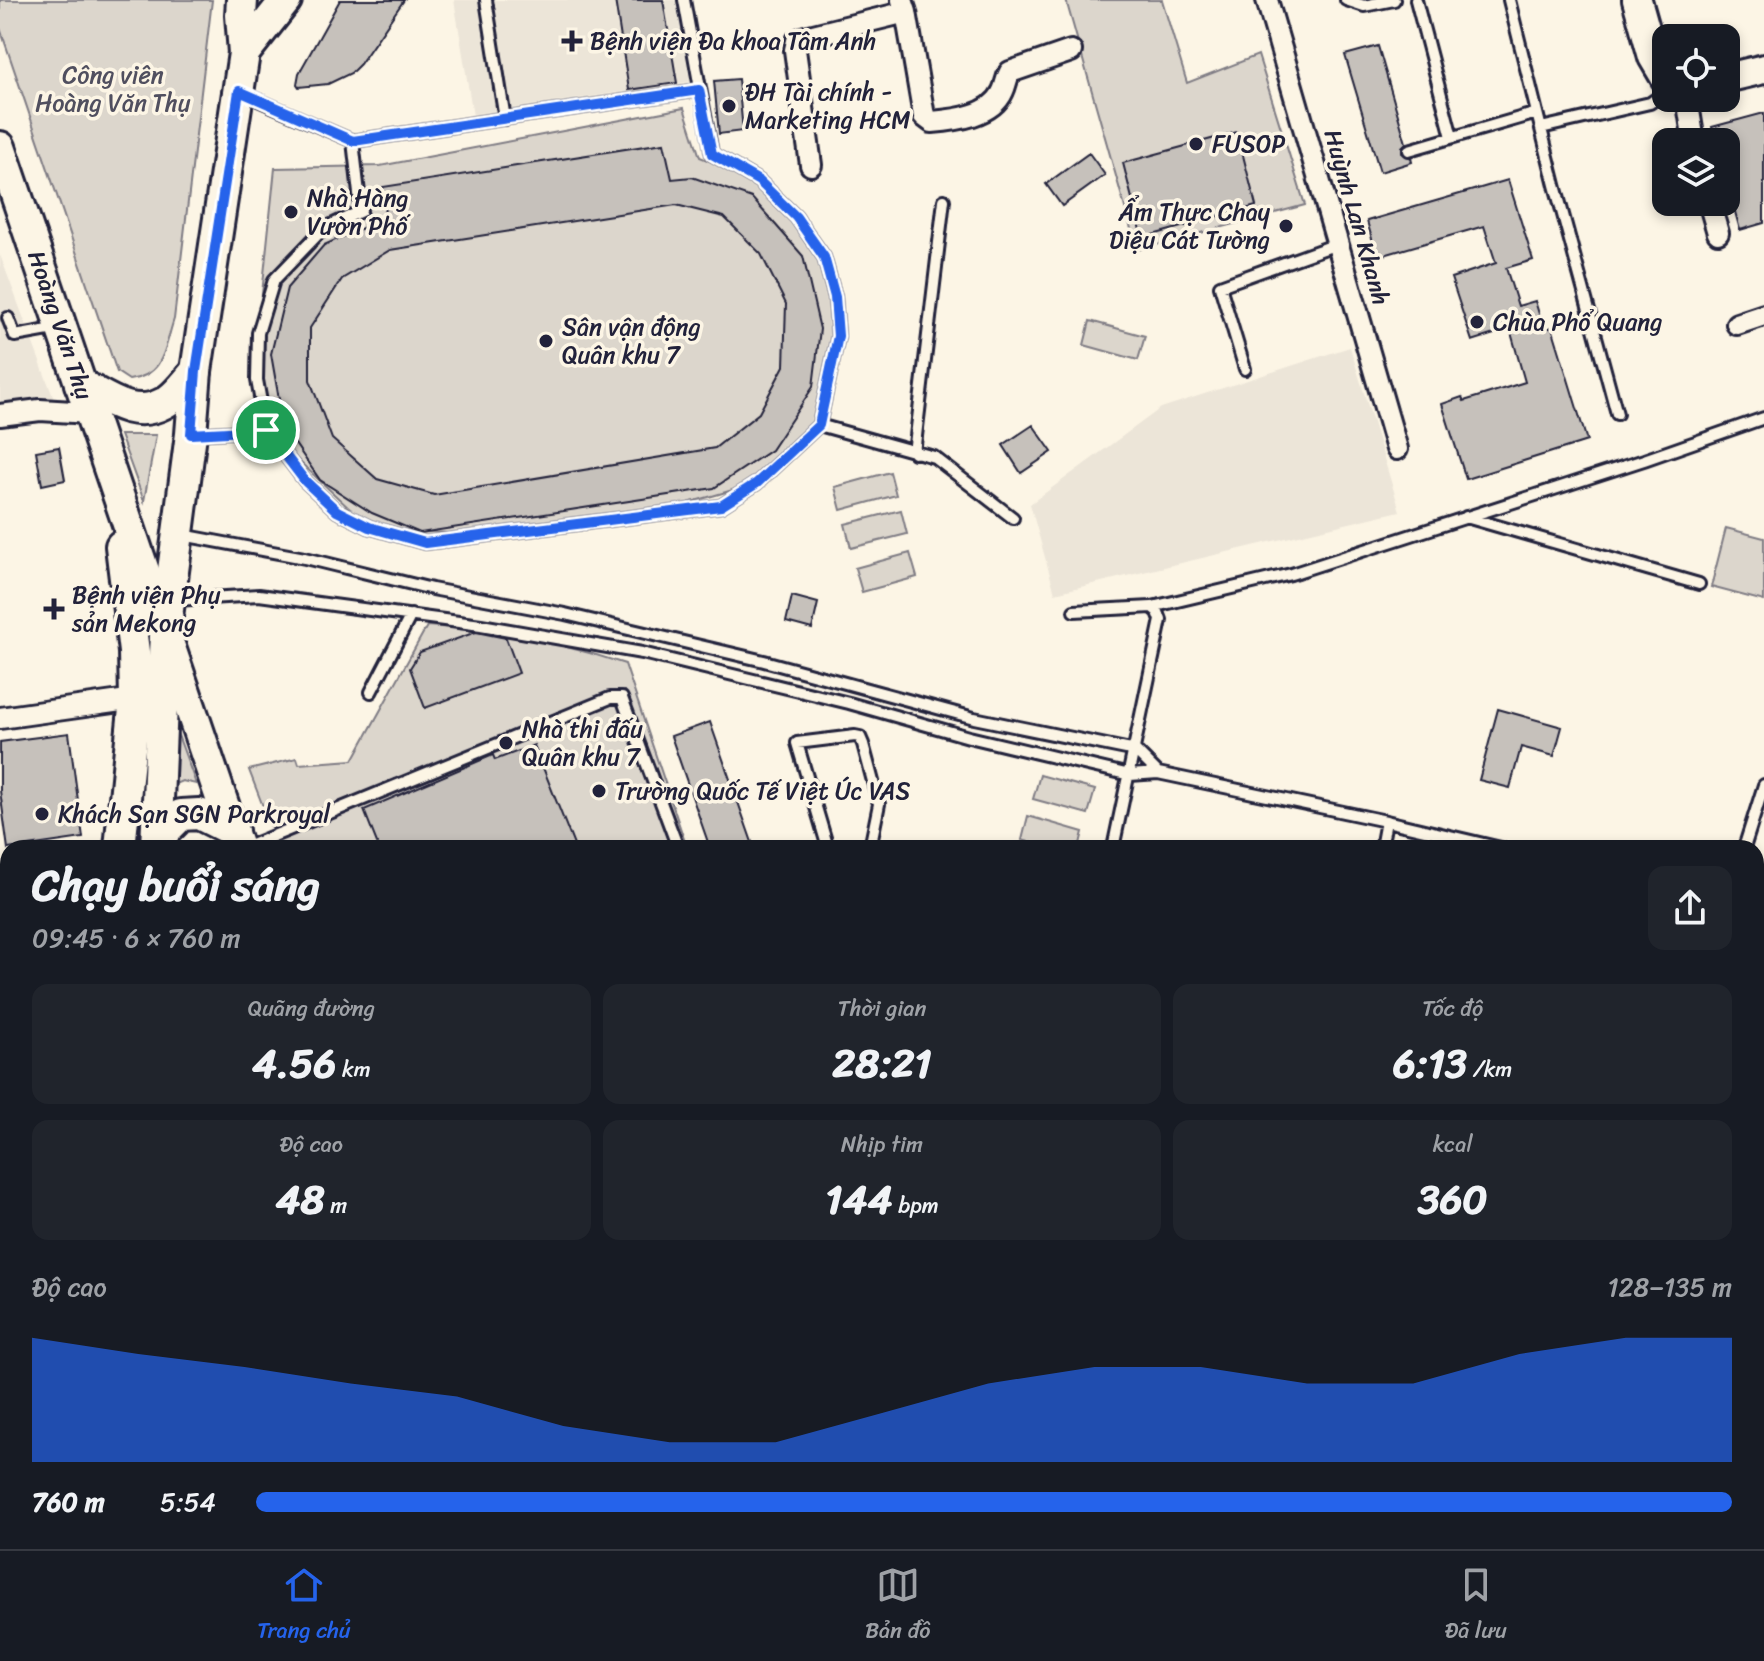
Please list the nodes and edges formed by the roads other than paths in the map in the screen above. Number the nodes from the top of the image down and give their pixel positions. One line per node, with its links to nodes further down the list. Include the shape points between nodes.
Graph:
1 (242, 0): 13 (main road)
2 (286, 0): 13 (main road)
3 (486, 0): 21 (lane)
4 (684, 0): 17 (lane)
5 (1267, 0): 31 (street, Huỳnh Lan Khanh)
6 (1346, 0): 7 (lane, via 1364,6)
7 (1394, 0)
8 (1416, 0): 23 (lane)
9 (1509, 0): 20 (lane)
10 (1637, 0): 14 (main road)
11 (904, 6): 12 (street, via 924,116 932,122 991,106 1010,72); 27 (street, via 797,41)
12 (1071, 51)
13 (244, 53): 18 (main road)
14 (1652, 53)
15 (1764, 69): 16 (main road)
16 (1740, 75)
17 (699, 90): 21 (lane); 43 (lane, via 712,154 759,181 796,217 824,257 838,336)
18 (239, 91): 24 (lane); 37 (main road)
19 (1652, 102): 22 (lane)
20 (1537, 113): 22 (lane); 23 (lane)
21 (505, 119): 24 (lane)
22 (1541, 128): 40 (lane)
23 (1452, 137): 26 (lane)
24 (353, 141): 44 (lane, via 361,211 323,229 274,280 258,333 257,380)
25 (0, 147): 35 (main road, Hoàng Văn Thụ)
26 (1409, 150)
27 (811, 165)
28 (944, 200): 47 (lane)
29 (1713, 216): 30 (street)
30 (1718, 233)
31 (1337, 244): 36 (lane, via 1220,286); 46 (street, Huỳnh Lan Khanh)
32 (1764, 315): 34 (street)
33 (8, 318): 35 (lane, via 15,336)
34 (1737, 324)
35 (62, 328): 38 (main road, Hoàng Văn Thụ)
36 (1245, 369)
37 (196, 371): 38 (main road, via 166,403 147,409 127,409); 45 (main road)
38 (80, 384): 39 (main road, Hoàng Văn Thụ)
39 (90, 413): 41 (street, via 40,410); 48 (main road, Hoàng Văn Thụ)
40 (1617, 414)
41 (0, 415)
42 (1764, 418): 49 (lane)
43 (819, 425): 44 (lane, via 757,483 721,506 425,543 369,527 337,511 305,481); 47 (lane)
44 (266, 430): 45 (lane)
45 (191, 434): 51 (main road)
46 (1397, 449)
47 (914, 453): 50 (lane, via 934,457)
48 (109, 469): 57 (main road); 59 (main road, via 129,602)
49 (1465, 517): 52 (lane); 54 (lane, via 1291,574)
50 (1013, 518)
51 (177, 534): 53 (main road); 61 (lane, via 565,614 974,718)
52 (1699, 584)
53 (174, 591): 56 (lane, via 259,595); 57 (main road); 71 (main road)
54 (1152, 607): 55 (lane); 61 (lane, via 1161,628)
55 (1074, 611)
56 (411, 615): 58 (lane); 63 (lane, via 642,653)
57 (165, 632): 67 (main road); 70 (main road)
58 (371, 692)
59 (135, 699): 60 (street); 66 (main road)
60 (0, 718)
61 (1136, 751): 62 (lane); 63 (lane)
62 (1158, 773): 63 (lane); 65 (lane)
63 (1130, 775): 76 (lane)
64 (1764, 785): 79 (lane)
65 (1386, 821): 77 (lane); 78 (lane)
66 (121, 840)
67 (156, 840)
68 (160, 840): 69 (main road, via 181,815 199,814)
69 (239, 840)
70 (243, 840)
71 (244, 840)
72 (255, 840): 73 (lane, via 610,698 622,698)
73 (675, 840)
74 (826, 840): 75 (lane, via 797,743 855,736 863,744 879,804)
75 (872, 840)
76 (1115, 840)
77 (1382, 840)
78 (1467, 840)
79 (1747, 840)

